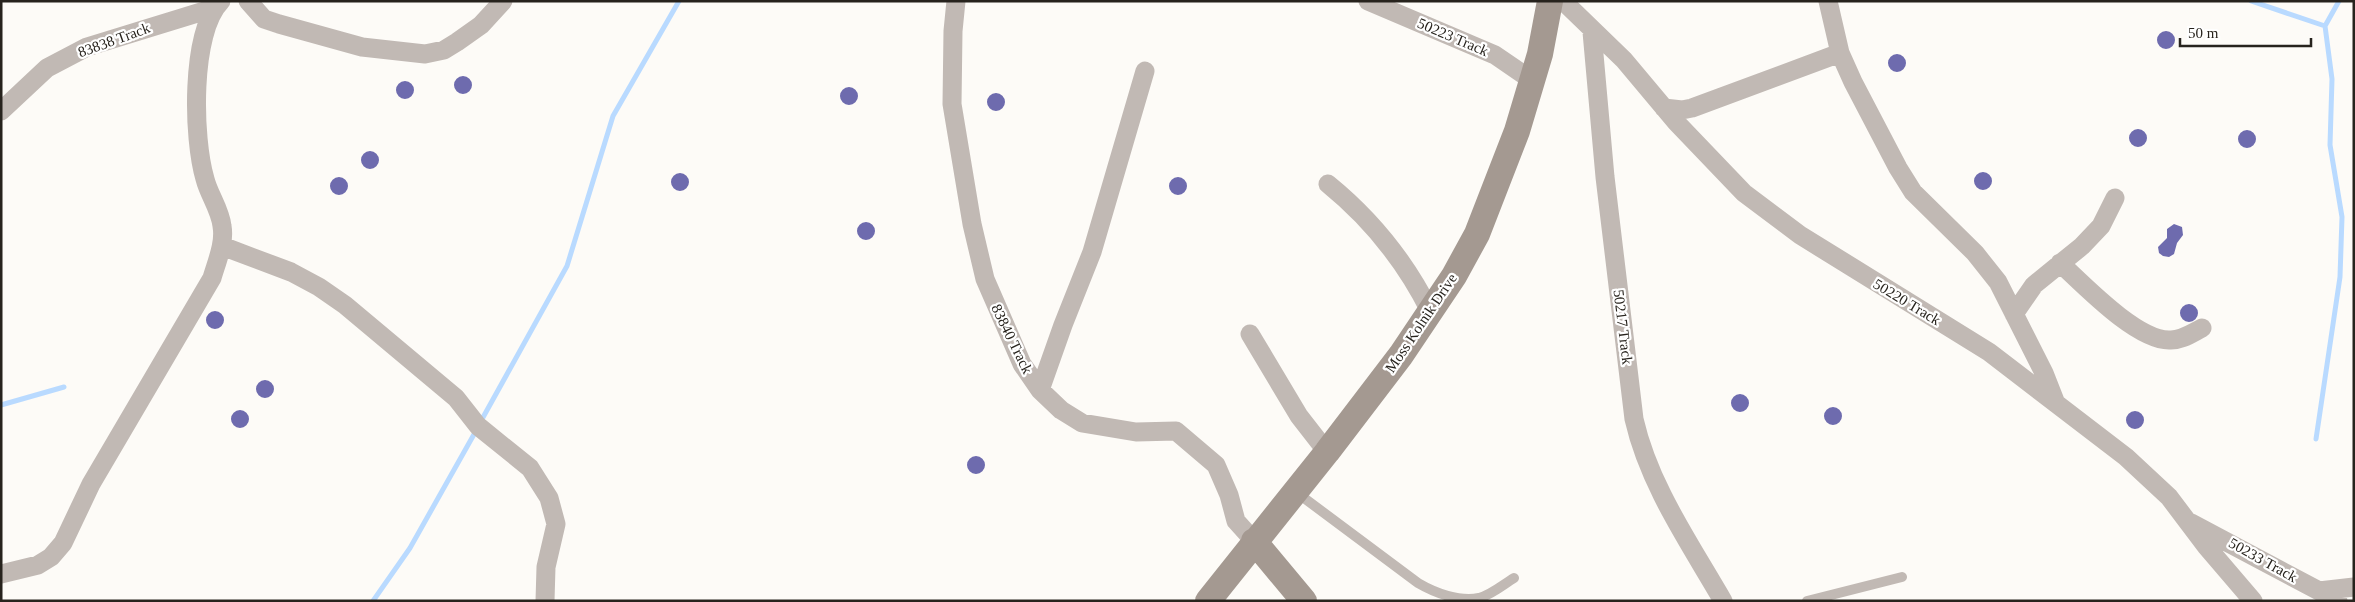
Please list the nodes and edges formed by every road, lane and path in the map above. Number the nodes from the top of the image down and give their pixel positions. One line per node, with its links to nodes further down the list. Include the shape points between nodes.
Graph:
1 (248, 1): 2 (street, via 264,19 279,24 362,47 425,54 444,50 458,42 481,25)
2 (503, 1)
3 (956, 1): 22 (street, 83840 Track, via 952,104 978,252 996,308 1022,364)
4 (1368, 1): 11 (street, 50223 Track, via 1495,55)
5 (1560, 1): 8 (street, 50220 Track); 11 (main road, Moss Kolnik Drive)
6 (1828, 1): 9 (street)
7 (218, 5): 13 (street, 83838 Track, via 87,47 47,68); 16 (street, via 202,39 197,120 198,146 205,179 222,226)
8 (1592, 32): 12 (street, 50220 Track, via 1624,60); 36 (street, 50217 Track, via 1605,177 1639,442 1660,491)
9 (1840, 53): 12 (street, via 1692,108); 19 (street, via 1913,192 1975,253 1998,282)
10 (1145, 71): 22 (street, via 1092,252)
11 (1532, 81): 18 (main road, Moss Kolnik Drive, via 1517,131 1477,234)
12 (1664, 108): 23 (street, 50220 Track, via 1728,178 1765,211 1989,352)
13 (1, 111)
14 (1328, 184): 18 (street, via 1375,228 1418,286)
15 (2115, 198): 17 (street, via 2101,226)
16 (222, 246): 28 (street, via 212,278 90,484 63,543 51,557 38,565); 33 (street, via 291,272 346,305 456,398 478,426 530,468 549,498 556,524 546,567)
17 (2060, 263): 19 (street, via 2034,285); 20 (street, via 2127,322 2150,335 2180,339)
18 (1430, 311): 24 (main road, Moss Kolnik Drive)
19 (2014, 314): 23 (street)
20 (2202, 328)
21 (1250, 334): 24 (street, via 1299,416)
22 (1040, 390): 27 (street, 83840 Track, via 1082,424 1136,432 1176,431 1216,465 1236,520)
23 (2056, 401): 26 (street, 50220 Track, via 2126,457 2169,498)
24 (1327, 452): 25 (main road, Moss Kolnik Drive)
25 (1295, 491): 27 (main road, Moss Kolnik Drive); 30 (lane, via 1431,591 1457,598 1479,598)
26 (2187, 521): 32 (street, 50233 Track); 38 (street, 50220 Track)
27 (1254, 541): 34 (main road, Moss Kolnik Drive); 35 (main road)
28 (1, 574)
29 (1902, 577): 37 (lane)
30 (1514, 578)
31 (2354, 587): 32 (street)
32 (2319, 591): 39 (street, 50233 Track)
33 (545, 601)
34 (1208, 601)
35 (1304, 601)
36 (1723, 601)
37 (1807, 601)
38 (2253, 601)
39 (2338, 601)

